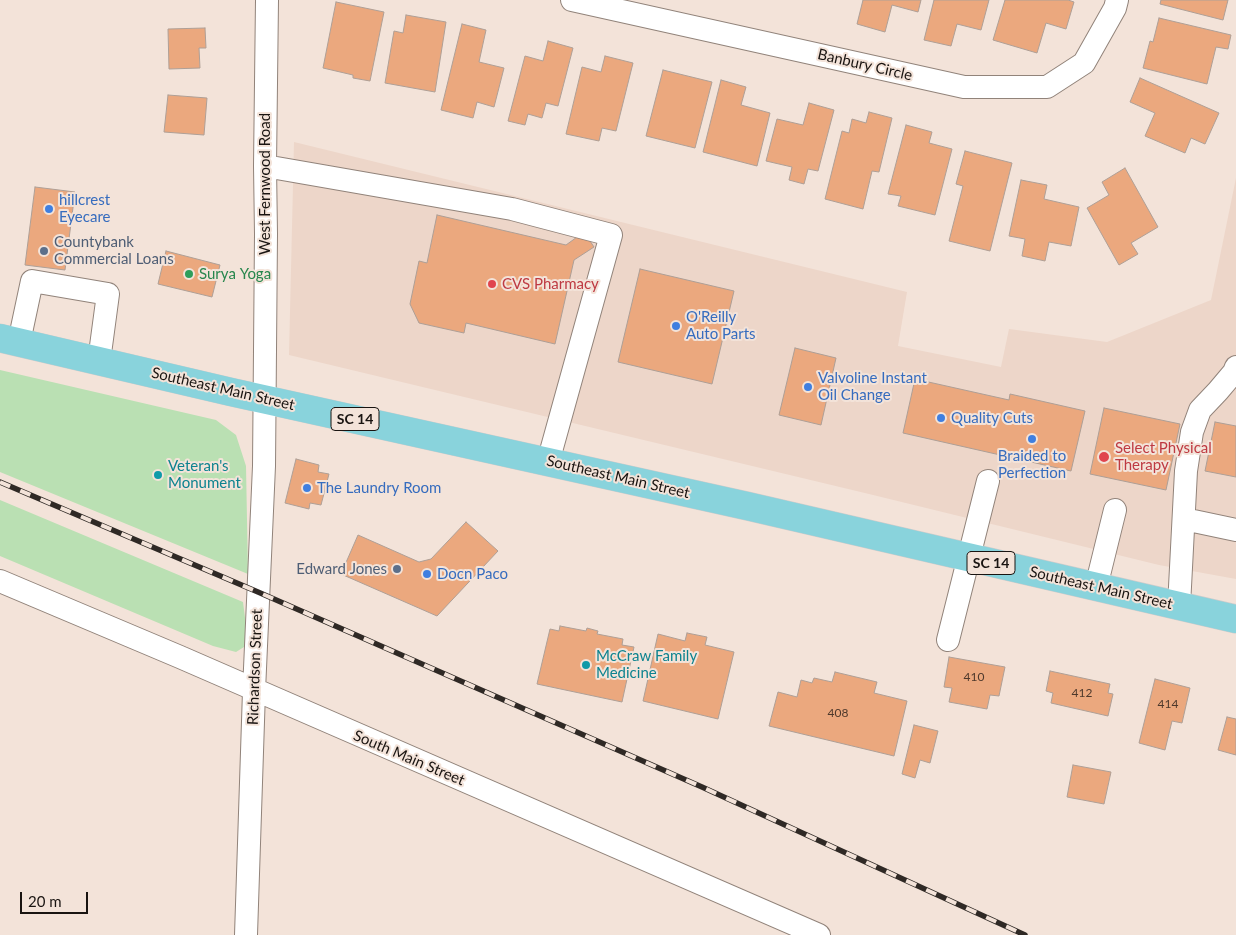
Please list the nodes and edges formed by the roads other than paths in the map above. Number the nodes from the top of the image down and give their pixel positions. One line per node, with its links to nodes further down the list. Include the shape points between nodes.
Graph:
1 (267, 0): 4 (street, West Fernwood Road)
2 (572, 0): 3 (street, Banbury Circle, via 964,87 1047,87 1084,63)
3 (1117, 0)
4 (265, 166): 8 (street, West Fernwood Road); 9 (street, via 512,209 611,235)
5 (10, 340): 6 (main road, Southeast Main Street / SC 14); 6 (street, via 32,281 108,294)
6 (99, 361): 8 (main road, Southeast Main Street / SC 14)
7 (1236, 367): 12 (street, via 1200,410 1192,432)
8 (263, 398): 9 (main road, Southeast Main Street / SC 14); 20 (street, Richardson Street, via 264,466)
9 (548, 462): 14 (main road, Southeast Main Street / SC 14)
10 (988, 481): 14 (street)
11 (1115, 510): 16 (street)
12 (1184, 519): 13 (street); 17 (street)
13 (1236, 530)
14 (970, 558): 16 (main road, Southeast Main Street / SC 14); 19 (street)
15 (0, 581): 20 (street, South Main Street)
16 (1096, 587): 17 (main road, Southeast Main Street / SC 14)
17 (1179, 606): 18 (main road, Southeast Main Street / SC 14)
18 (1236, 619)
19 (948, 640)
20 (254, 691): 21 (street, Richardson Street); 22 (street, South Main Street)
21 (246, 935)
22 (819, 935)

